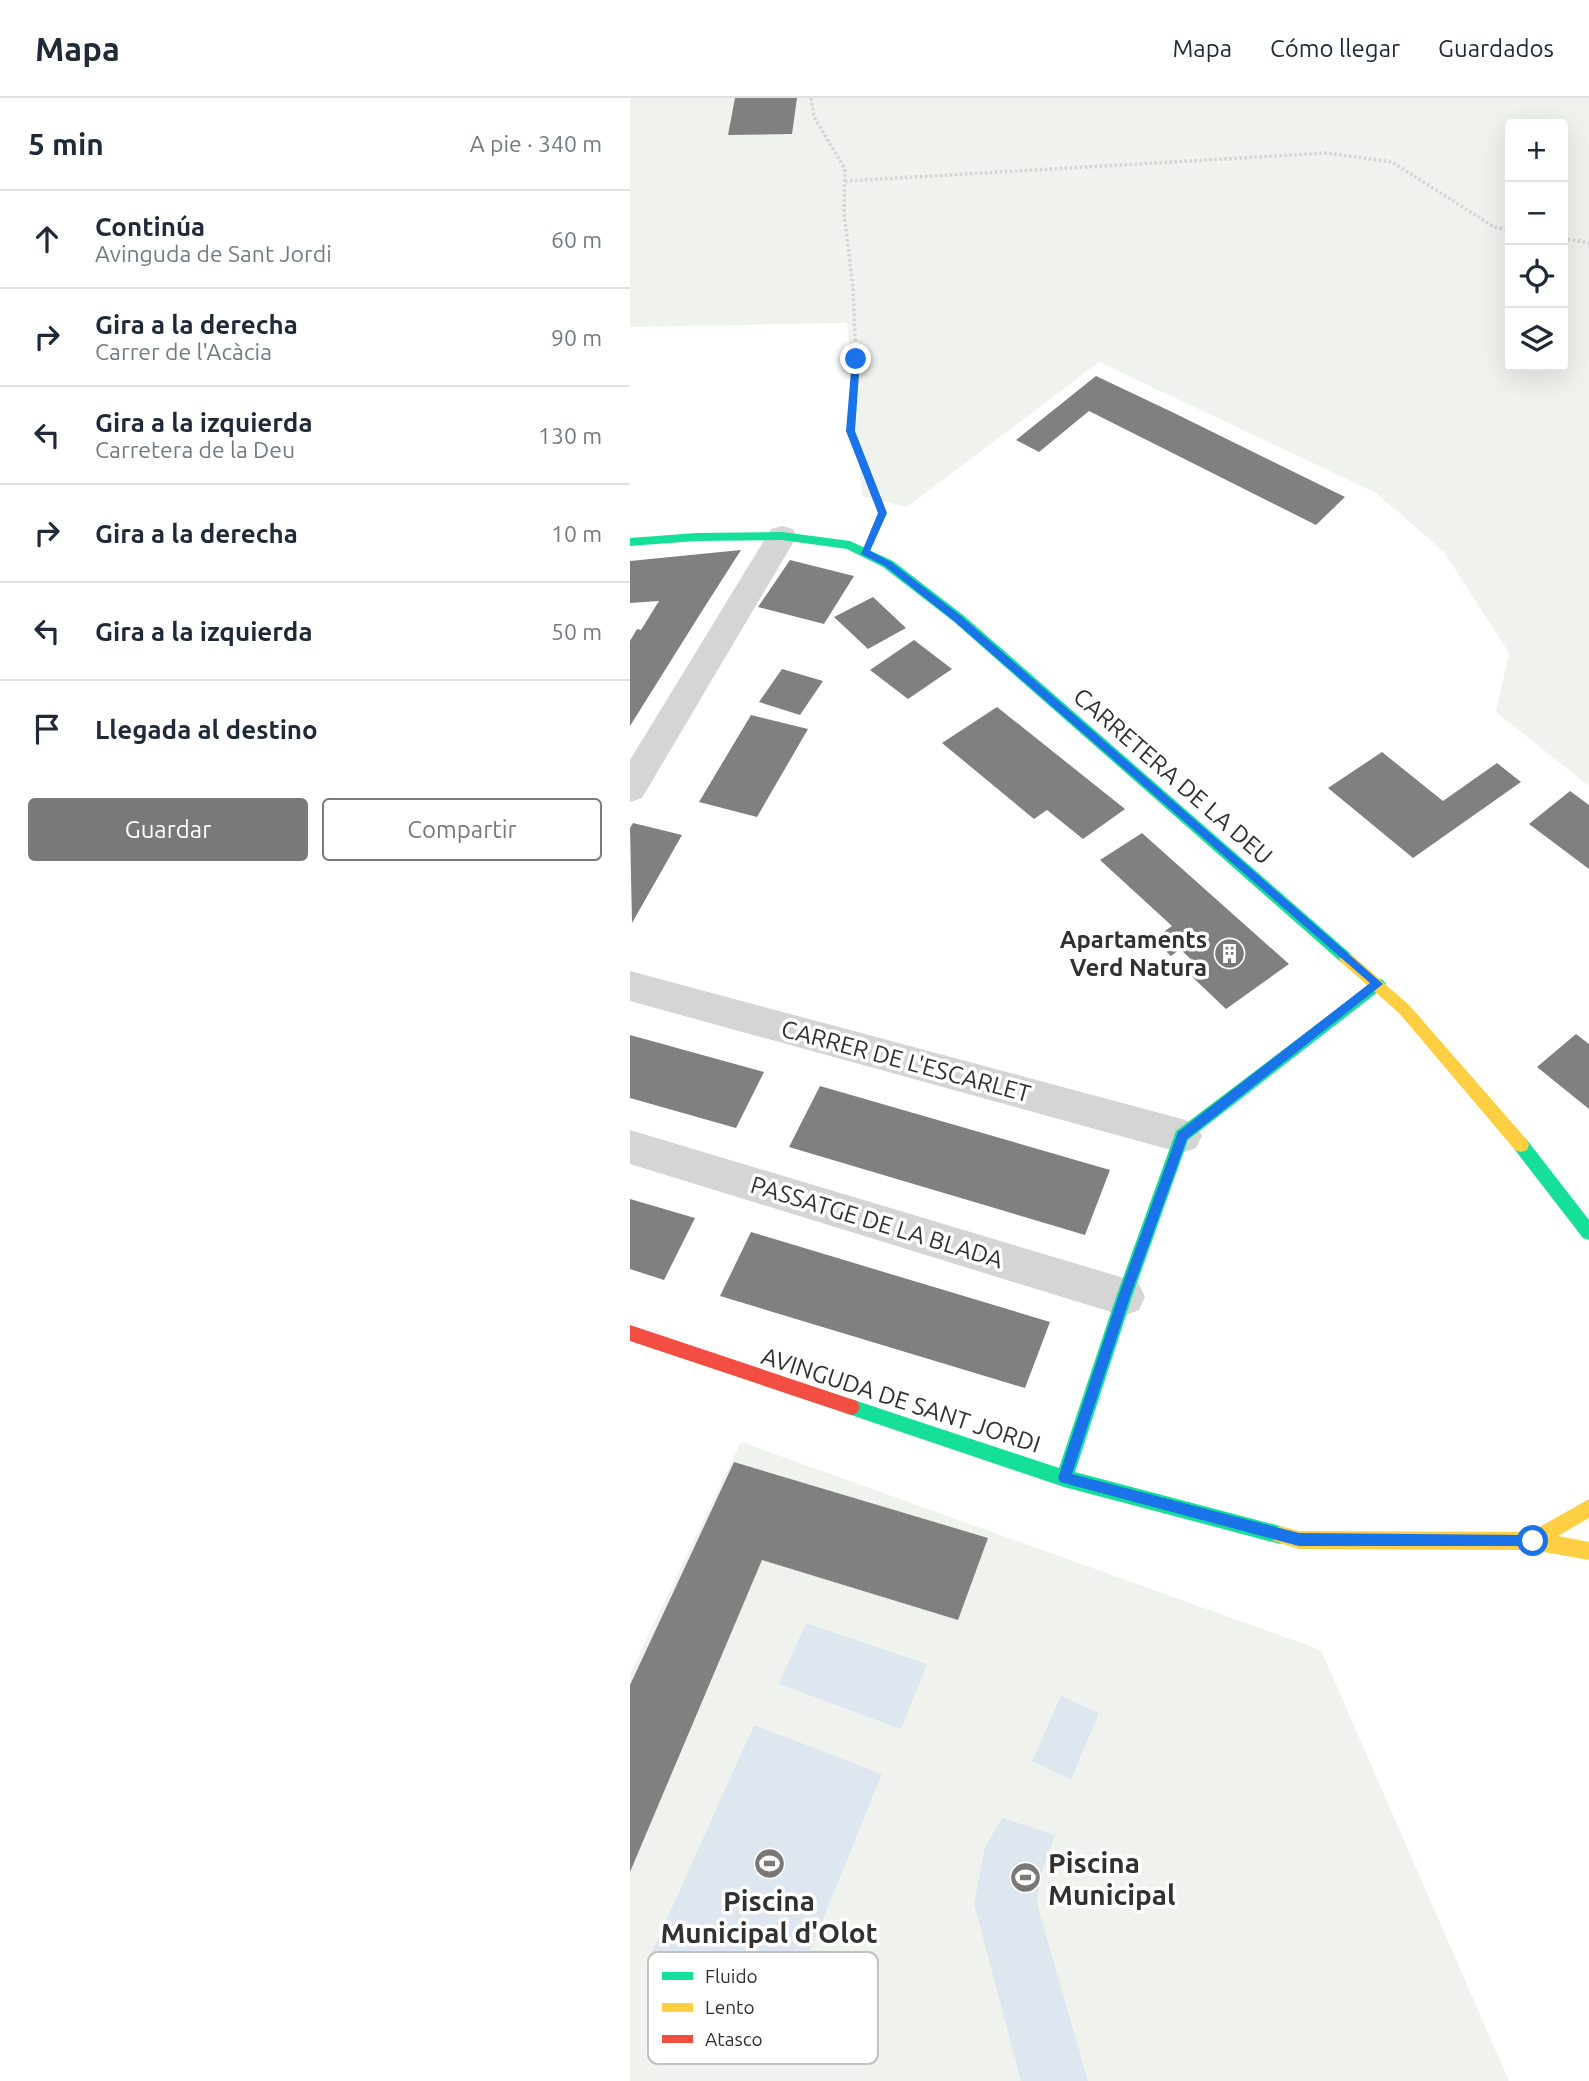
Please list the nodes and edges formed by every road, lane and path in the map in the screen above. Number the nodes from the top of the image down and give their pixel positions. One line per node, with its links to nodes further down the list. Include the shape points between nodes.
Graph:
1 (811, 98): 2 (path, via 814,117 845,169)
2 (845, 181): 3 (path, via 1327,153 1392,162 1494,227); 8 (path, via 856,359 850,431 882,513)
3 (1505, 229)
4 (1568, 239): 5 (path)
5 (1589, 243)
6 (782, 536): 7 (street, CARRETERA DE LA DEU); 8 (street, CARRETERA DE LA DEU, via 850,545); 9 (street)
7 (630, 542)
8 (864, 552): 10 (street, CARRETERA DE LA DEU, via 888,564 958,618)
9 (630, 789)
10 (1378, 984): 12 (street); 14 (street, CARRETERA DE LA DEU, via 1527,1152)
11 (630, 986): 12 (street, CARRER DE L'ESCARLET)
12 (1182, 1136): 15 (street)
13 (630, 1147): 15 (street, PASSATGE DE LA BLADA)
14 (1589, 1233)
15 (1124, 1297): 17 (street)
16 (630, 1333): 17 (street, AVINGUDA DE SANT JORDI)
17 (1064, 1478): 19 (street, AVINGUDA DE SANT JORDI, via 1299,1540)
18 (1589, 1508): 19 (street)
19 (1533, 1541): 20 (street, AVINGUDA DE SANT JORDI)
20 (1589, 1551)

